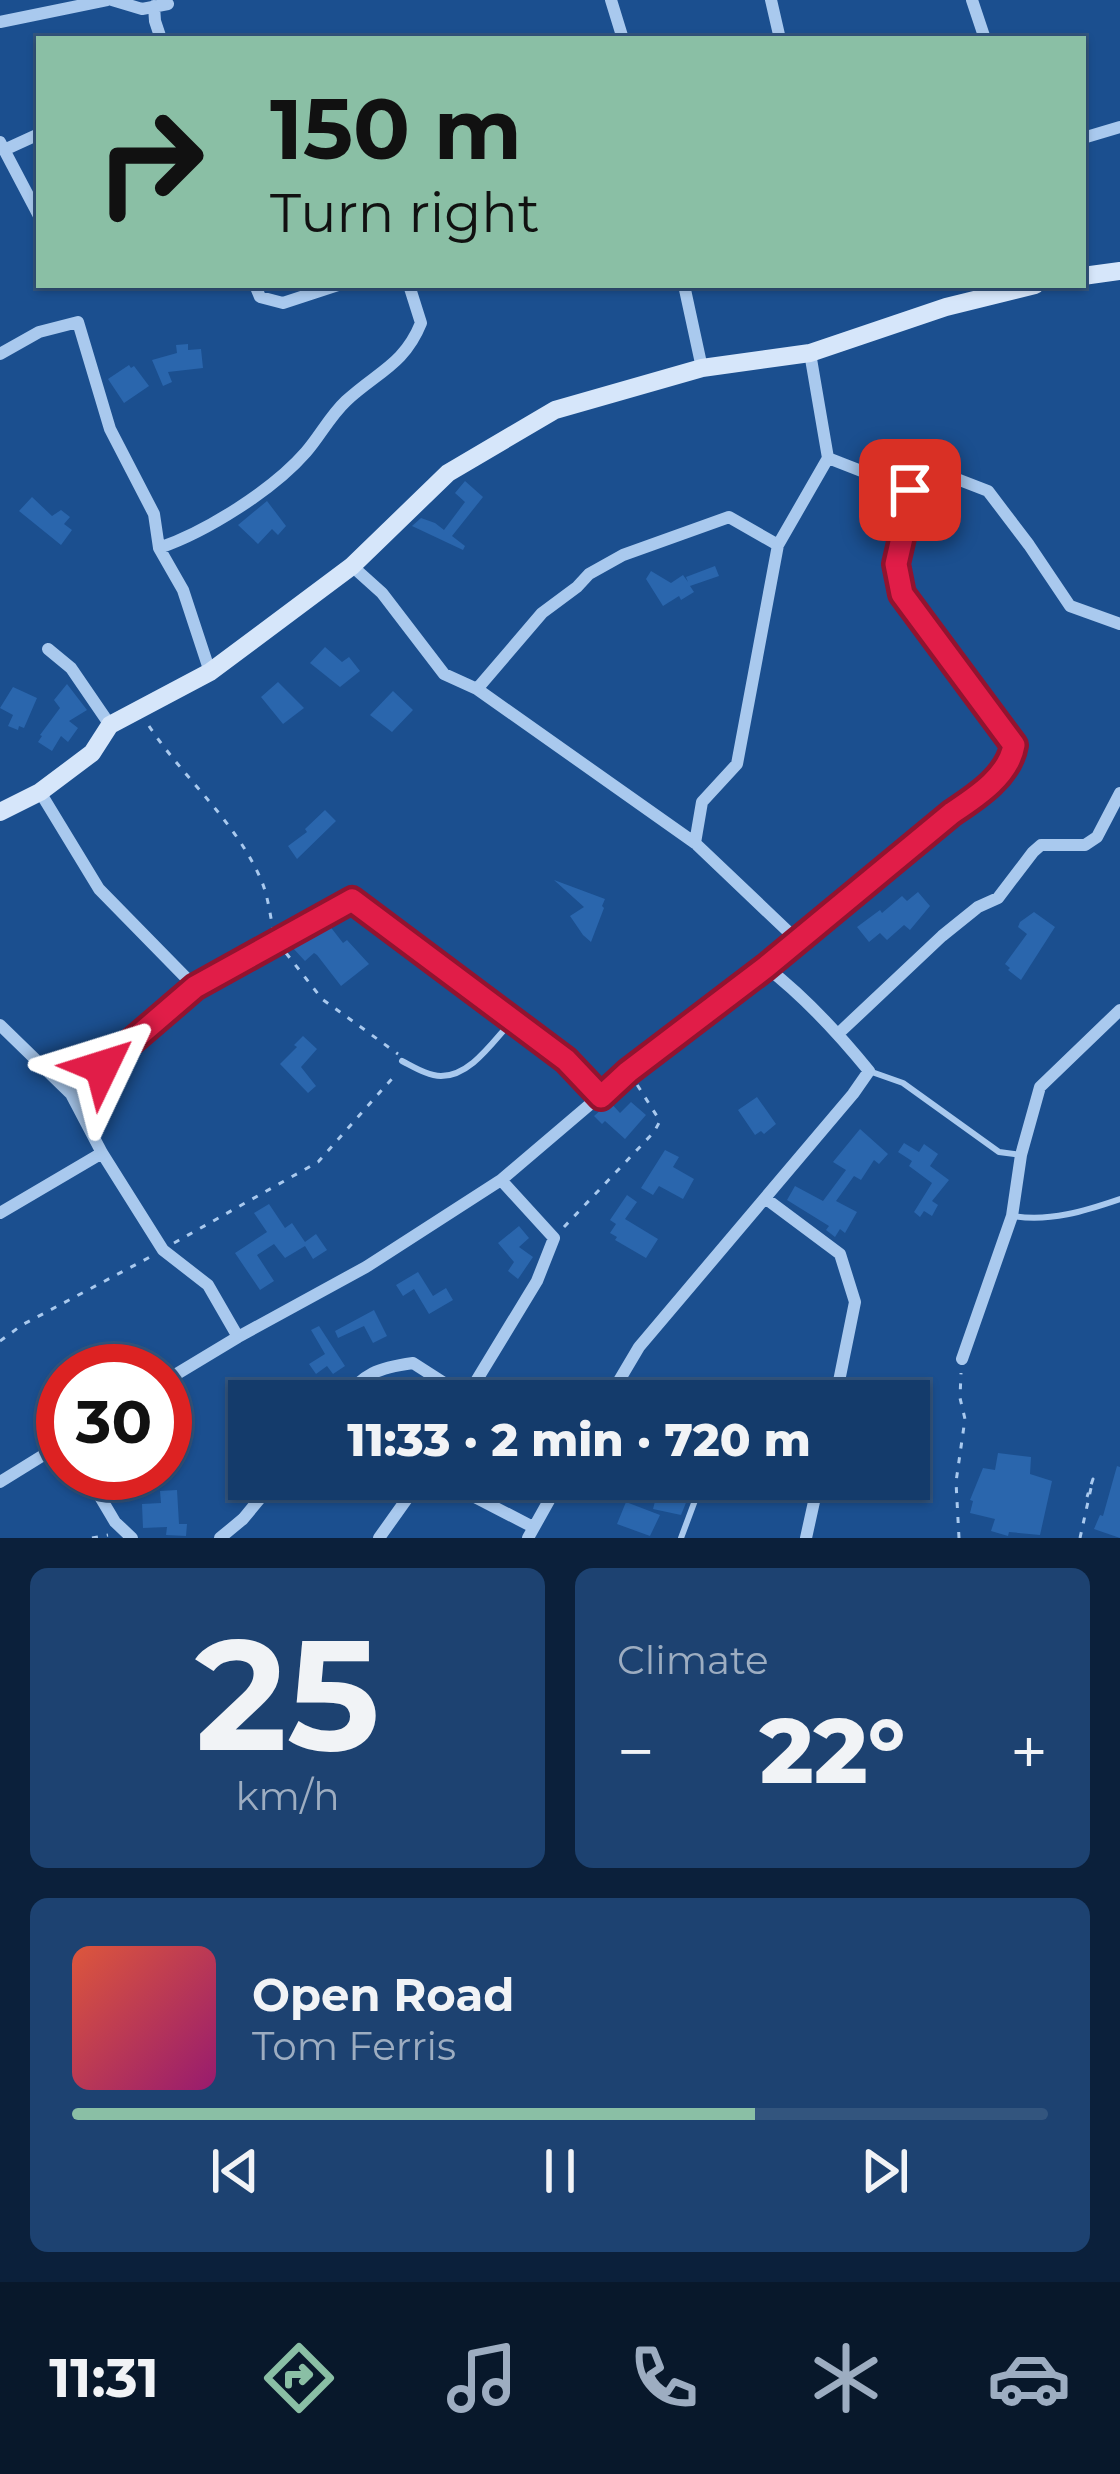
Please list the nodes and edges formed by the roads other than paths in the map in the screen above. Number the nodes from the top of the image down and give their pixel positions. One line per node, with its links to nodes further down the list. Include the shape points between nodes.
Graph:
1 (110, 0): 5 (street); 6 (street, via 161,5 154,21)
2 (611, 0): 7 (street)
3 (771, 0): 8 (street)
4 (972, 0): 9 (street)
5 (0, 22)
6 (160, 36)
7 (621, 36)
8 (779, 36)
9 (984, 36)
10 (1120, 128): 12 (street)
11 (36, 135): 13 (street)
12 (1086, 138)
13 (2, 146): 14 (street)
14 (36, 210)
15 (1120, 271): 16 (street)
16 (1086, 276)
17 (256, 288): 18 (street, via 260,298 284,303)
18 (329, 288)
19 (410, 288): 28 (street, via 421,322 412,346 253,497)
20 (686, 288): 24 (street)
21 (1023, 288): 22 (street)
22 (810, 353): 24 (street); 25 (street)
23 (0, 354): 28 (street, via 78,322 110,429 154,514)
24 (702, 368): 29 (street, via 555,410 448,472)
25 (828, 458): 26 (street); 27 (street)
26 (910, 490): 30 (street, via 944,474 988,491 1070,606); 37 (lane, via 896,564 902,594 1014,745)
27 (778, 545): 33 (street, via 729,518 622,555 542,614); 39 (street, via 737,764 701,802)
28 (159, 548): 32 (street, via 184,590)
29 (352, 566): 32 (street); 33 (street, via 444,674)
30 (1120, 624)
31 (48, 649): 34 (street)
32 (210, 672): 34 (street)
33 (477, 689): 39 (street)
34 (110, 725): 35 (street, via 92,753)
35 (40, 792): 38 (street); 42 (street, via 99,889)
36 (1120, 793): 46 (street, via 1097,837 1033,851 998,898 942,936)
37 (978, 796): 40 (street)
38 (0, 812)
39 (695, 843): 40 (street)
40 (797, 940): 41 (street)
41 (766, 967): 46 (street); 50 (street)
42 (195, 987): 44 (street, via 352,900); 49 (street)
43 (1120, 1010): 52 (street, via 1040,1088)
44 (513, 1021): 47 (lane, via 457,1072 442,1077); 50 (street)
45 (0, 1025): 49 (street)
46 (838, 1034): 48 (street)
47 (402, 1061)
48 (869, 1071): 52 (lane, via 902,1083 999,1152); 54 (street)
49 (70, 1094): 51 (street)
50 (601, 1097): 53 (street)
51 (102, 1153): 56 (street); 58 (street, via 163,1250 208,1285)
52 (1021, 1156): 57 (street)
53 (501, 1180): 58 (street); 63 (street, via 554,1238)
54 (765, 1198): 64 (street); 65 (street, via 840,1254 855,1302)
55 (1120, 1199): 57 (lane, via 1038,1220)
56 (0, 1213)
57 (1012, 1216): 59 (street)
58 (238, 1337): 60 (street)
59 (962, 1359)
60 (192, 1365)
61 (362, 1380): 62 (street, via 413,1363)
62 (438, 1380)
63 (477, 1380)
64 (619, 1380)
65 (839, 1380)
66 (36, 1460): 67 (street)
67 (0, 1482)
68 (102, 1500): 76 (street)
69 (259, 1500): 77 (street)
70 (406, 1500): 78 (street)
71 (476, 1500): 75 (street)
72 (549, 1500): 75 (street)
73 (695, 1500): 79 (lane)
74 (814, 1500): 80 (street)
75 (531, 1532)
76 (132, 1538)
77 (220, 1538)
78 (379, 1538)
79 (681, 1538)
80 (806, 1538)

